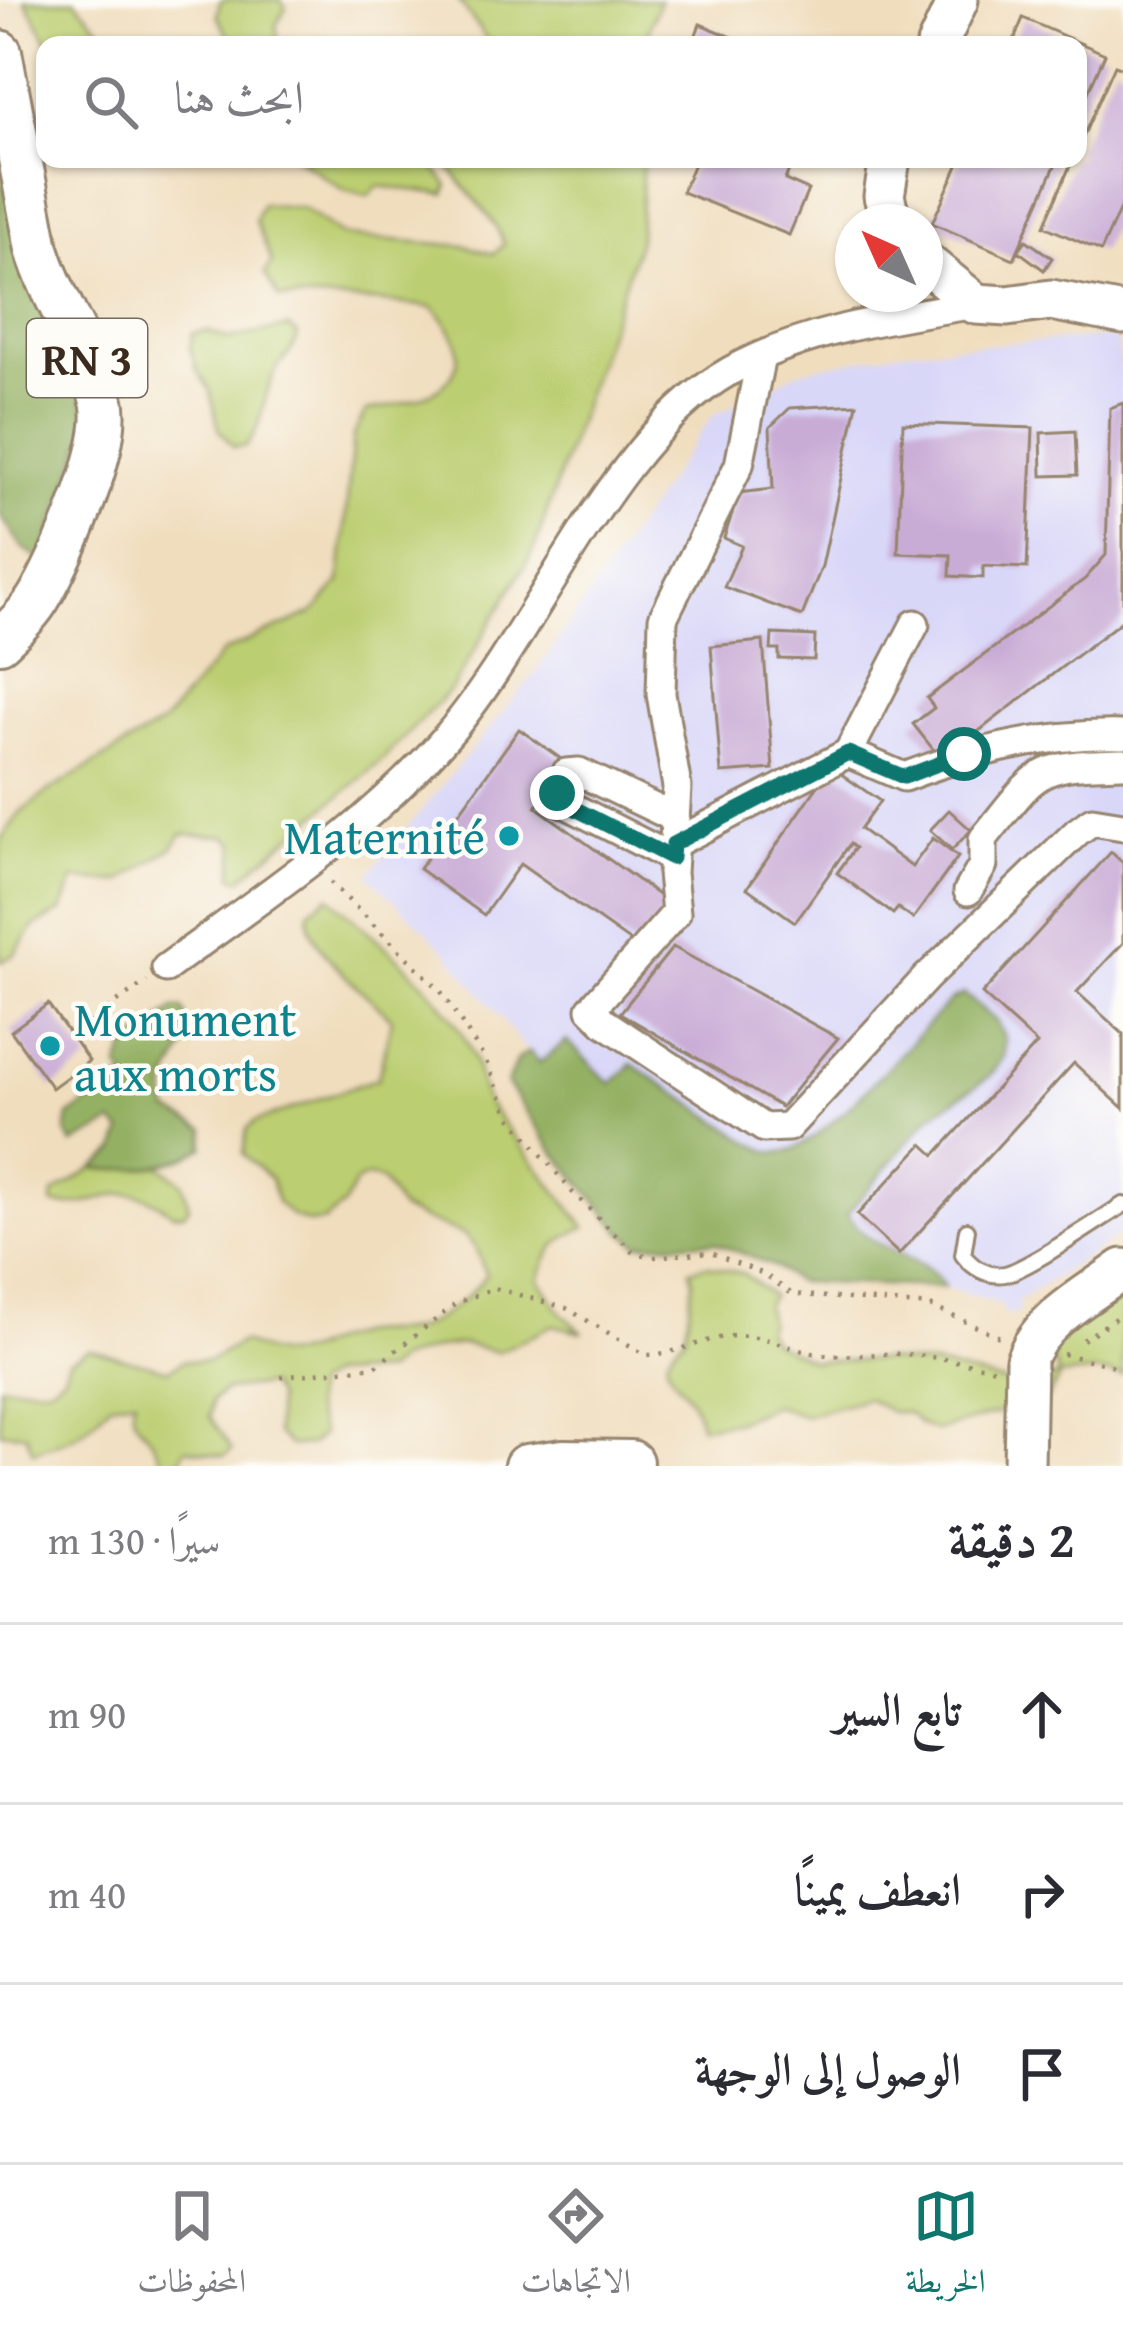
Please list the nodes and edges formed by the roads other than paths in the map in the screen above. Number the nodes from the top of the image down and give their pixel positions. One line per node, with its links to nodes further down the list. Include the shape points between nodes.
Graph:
1 (958, 0): 2 (main road)
2 (942, 36)
3 (1, 55): 11 (main road, RN 3, via 37,249 94,373 106,422 42,594)
4 (889, 168): 5 (main road)
5 (886, 204)
6 (943, 277): 7 (main road)
7 (976, 304): 8 (main road, via 1051,301); 9 (street)
8 (1123, 314)
9 (760, 356): 16 (street, via 739,465 663,617 661,694 677,787); 18 (street, via 674,412 431,754 310,863)
10 (915, 624): 13 (street)
11 (0, 641)
12 (1123, 735): 13 (street, via 964,754 904,777)
13 (848, 753): 16 (street)
14 (1123, 764): 17 (street, via 1061,765 1034,776 982,838 983,866)
15 (1123, 826): 16 (street, via 1092,821 1077,832 788,1127 764,1128 591,1009 676,913)
16 (673, 840)
17 (968, 891)
18 (166, 968)
19 (1123, 1205): 20 (lane, via 1004,1274 968,1262)
20 (967, 1230)
21 (1123, 1269): 24 (main road, bridge, via 1030,1347 1036,1361)
22 (631, 1462): 23 (main road)
23 (526, 1466)
24 (1024, 1466)

